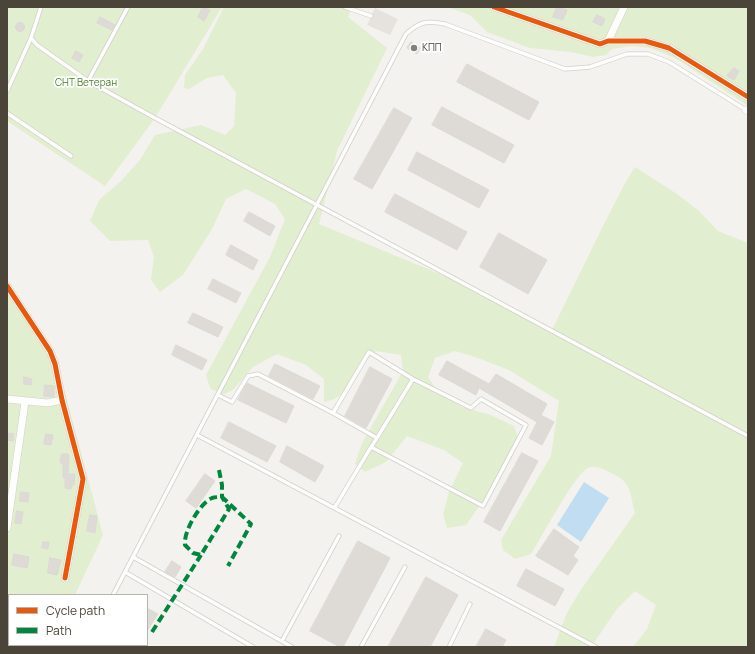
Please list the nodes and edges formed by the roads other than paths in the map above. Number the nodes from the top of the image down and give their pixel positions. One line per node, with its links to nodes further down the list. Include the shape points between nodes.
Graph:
1 (41, 7): 7 (lane)
2 (128, 7): 9 (lane)
3 (344, 7): 6 (lane)
4 (494, 7): 8 (street, via 600,44)
5 (624, 7): 8 (street)
6 (371, 16)
7 (32, 38): 9 (lane, via 37,46); 10 (lane)
8 (608, 41): 11 (street, via 645,41 669,48)
9 (88, 81): 15 (lane)
10 (7, 91)
11 (748, 97)
12 (747, 111): 15 (lane, via 669,62 648,54 627,54 590,67 565,68 445,24 430,21 415,26 406,34)
13 (7, 113): 14 (lane)
14 (71, 156)
15 (316, 206): 18 (lane); 24 (lane)
16 (7, 286): 20 (street, via 50,351)
17 (412, 379): 22 (lane, via 369,352); 25 (lane); 26 (lane, via 471,408 481,399 526,425 483,506)
18 (218, 394): 22 (lane, via 232,402 248,376 258,374); 23 (lane)
19 (7, 399): 21 (street)
20 (62, 400): 21 (street, via 48,403); 33 (street, via 83,479)
21 (25, 402): 28 (street)
22 (333, 413): 25 (lane)
23 (197, 435): 27 (lane); 30 (lane)
24 (748, 436)
25 (377, 438): 26 (lane)
26 (371, 447): 27 (lane)
27 (335, 507): 41 (lane)
28 (7, 528)
29 (339, 536): 36 (lane)
30 (133, 557): 32 (lane); 36 (lane)
31 (405, 567): 39 (lane)
32 (125, 572): 34 (lane); 37 (lane)
33 (65, 578)
34 (114, 594)
35 (470, 604): 40 (lane)
36 (282, 641): 38 (lane)
37 (253, 647)
38 (292, 647)
39 (361, 647)
40 (449, 647)
41 (596, 647)

